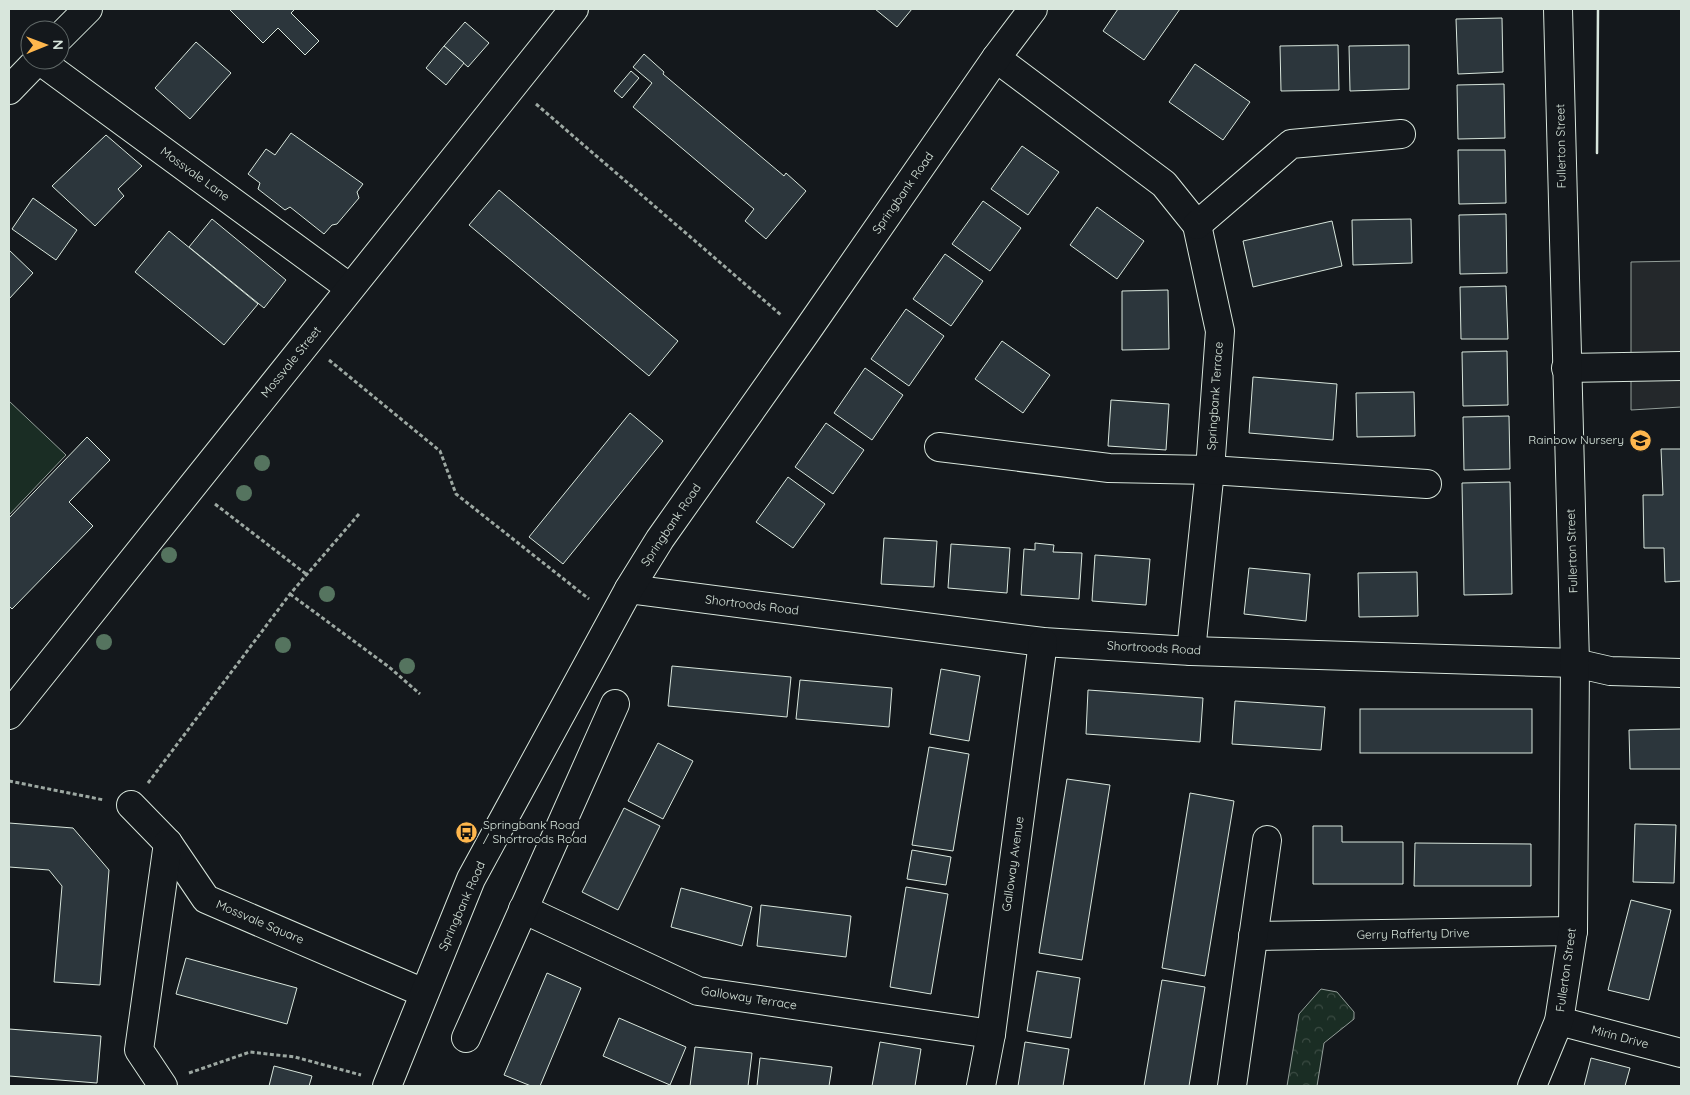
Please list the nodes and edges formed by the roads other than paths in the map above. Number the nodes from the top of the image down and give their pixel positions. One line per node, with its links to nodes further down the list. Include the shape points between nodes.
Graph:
1 (88, 9): 5 (street)
2 (574, 9): 12 (street, Mossvale Street)
3 (1033, 9): 6 (street, Springbank Road)
4 (1558, 9): 14 (street, Fullerton Street)
5 (70, 27)
6 (996, 58): 11 (street, Springbank Terrace, via 1164,184); 18 (street, Springbank Road, via 660,539)
7 (29, 70): 9 (street)
8 (53, 70): 12 (street, Mossvale Lane)
9 (9, 90)
10 (1401, 134): 11 (street, via 1291,144)
11 (1197, 225): 16 (street, Springbank Terrace, via 1220,331)
12 (350, 288): 24 (street, Mossvale Street)
13 (1681, 366): 14 (street)
14 (1566, 368): 21 (street, Fullerton Street)
15 (939, 447): 16 (street, via 1110,468)
16 (1210, 470): 17 (street); 20 (street, Springbank Terrace)
17 (1427, 484)
18 (629, 589): 19 (street, Shortroods Road); 31 (street, Springbank Road, via 472,879)
19 (1043, 642): 20 (street, Shortroods Road); 33 (street, Galloway Avenue)
20 (1191, 651): 21 (street, Shortroods Road)
21 (1575, 663): 22 (street, Shortroods Road, via 1610,671); 29 (street, Fullerton Street)
22 (1681, 673)
23 (615, 704): 28 (street)
24 (9, 715)
25 (132, 805): 27 (street, Mossvale Square)
26 (1267, 840): 30 (street)
27 (168, 843): 31 (street, Mossvale Square, via 206,899); 36 (street, via 139,1050)
28 (523, 909): 33 (street, Galloway Terrace, via 698,991); 34 (street)
29 (1573, 931): 30 (street, Gerry Rafferty Drive); 32 (street, Fullerton Street)
30 (1253, 936): 39 (street)
31 (424, 993): 37 (street, Springbank Road)
32 (1559, 1020): 35 (street, Mirin Drive); 40 (street, Fullerton Street)
33 (990, 1034): 38 (street, Galloway Avenue)
34 (466, 1038)
35 (1681, 1053)
36 (162, 1084)
37 (387, 1084)
38 (981, 1086)
39 (1232, 1086)
40 (1532, 1086)

